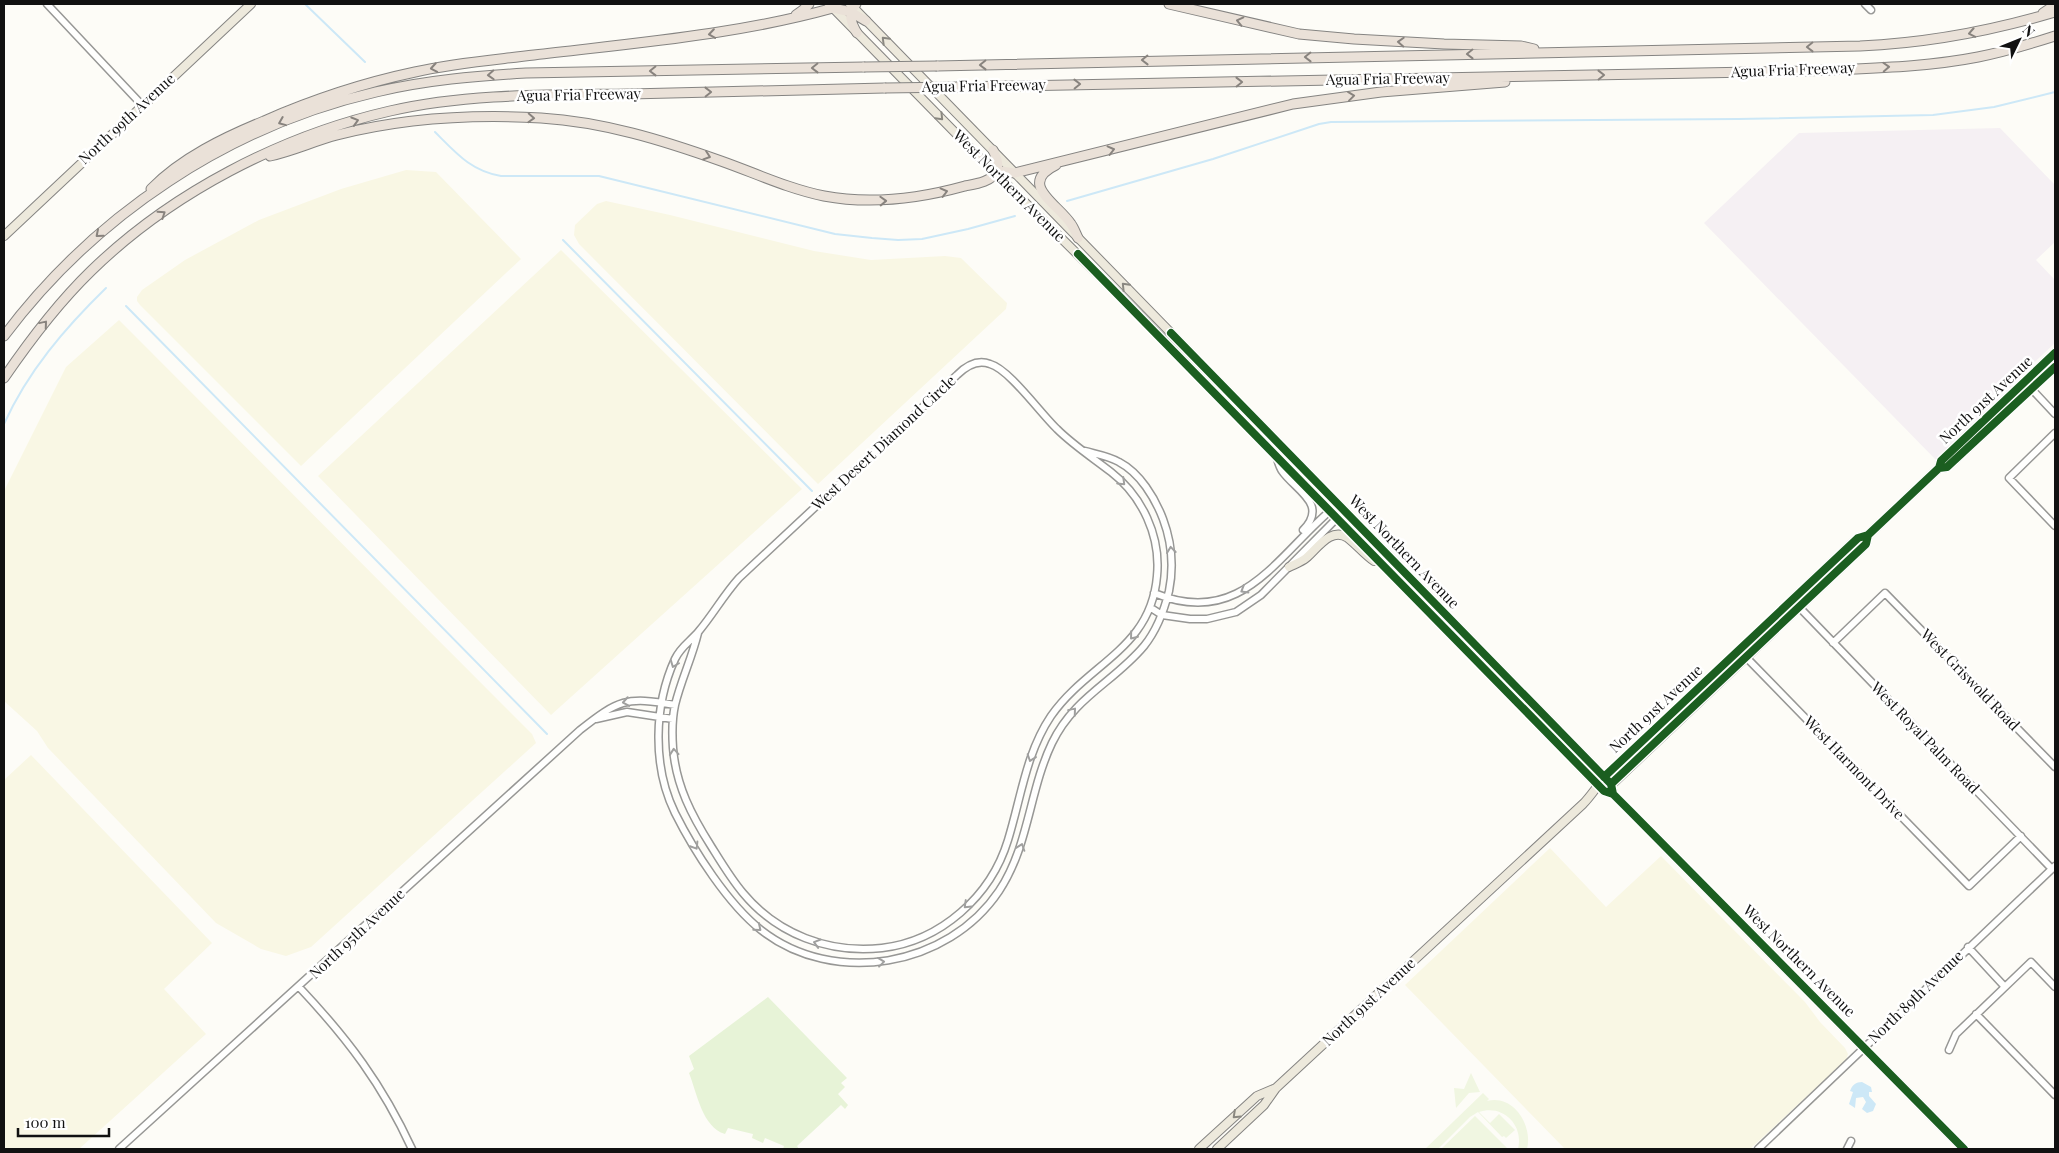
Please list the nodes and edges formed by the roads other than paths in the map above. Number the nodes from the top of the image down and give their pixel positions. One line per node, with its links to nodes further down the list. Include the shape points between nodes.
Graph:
1 (47, 4): 20 (street)
2 (251, 4): 20 (main road, North 99th Avenue)
3 (808, 4): 11 (highway)
4 (1168, 4): 18 (highway, one-way to 4, via 1521,46 1299,34)
5 (1865, 4): 9 (street)
6 (2055, 4): 12 (highway)
7 (831, 6): 8 (highway); 11 (highway); 14 (main road, West Northern Avenue)
8 (852, 7): 13 (highway); 14 (highway, via 851,21)
9 (1871, 10)
10 (2055, 12): 12 (highway, Agua Fria Freeway)
11 (790, 17): 27 (highway, one-way to 27, via 710,34 464,63 354,87 290,109 215,144 160,180)
12 (2036, 17): 18 (highway, Agua Fria Freeway, one-way to 18, via 1970,34 1882,45)
13 (866, 21): 21 (main road, West Northern Avenue, one-way to 13)
14 (857, 32): 23 (main road, West Northern Avenue, one-way to 23)
15 (2055, 36): 16 (highway, Agua Fria Freeway)
16 (2039, 41): 17 (highway); 19 (highway, Agua Fria Freeway, one-way to 16, via 1809,71 1916,65 1978,57)
17 (2055, 42)
18 (1554, 53): 27 (highway, Agua Fria Freeway, one-way to 27, bridge, via 472,76 409,85 326,105 232,144)
19 (1552, 76): 22 (highway, Agua Fria Freeway, one-way to 19, bridge, via 311,135 391,111 496,96); 24 (highway, one-way to 19, via 1309,101)
20 (142, 105): 28 (main road, North 99th Avenue)
21 (993, 150): 25 (highway, via 997,160); 26 (main road, West Northern Avenue)
22 (260, 156): 25 (highway, one-way to 25, via 391,123 454,117 510,117 564,120 631,132 784,184 844,199 911,199 985,181); 34 (highway, Agua Fria Freeway, one-way to 22, via 55,311 110,254 157,216)
23 (981, 159): 25 (highway)
24 (1064, 162): 26 (highway); 29 (highway, via 1046,171 1039,183 1042,193 1071,224)
25 (996, 171): 26 (highway); 30 (main road, West Northern Avenue)
26 (1016, 173): 29 (main road, West Northern Avenue)
27 (137, 203): 32 (highway, Agua Fria Freeway, one-way to 32, via 72,259 32,300)
28 (4, 236)
29 (1078, 238): 31 (main road, West Northern Avenue, one-way to 29)
30 (1120, 297): 31 (main road, via 1134,303 1150,320); 37 (main road, West Northern Avenue)
31 (1158, 320): 36 (main road, West Northern Avenue)
32 (4, 336)
33 (2055, 353): 39 (main road, North 91st Avenue)
34 (14, 363): 38 (highway, Agua Fria Freeway); 40 (highway)
35 (2055, 367): 41 (main road, North 91st Avenue)
36 (1205, 368): 37 (main road); 47 (main road, West Northern Avenue)
37 (1197, 376): 45 (main road, West Northern Avenue)
38 (4, 378)
39 (2025, 382): 41 (street); 46 (main road, North 91st Avenue, via 1941,461)
40 (4, 384)
41 (2032, 389): 42 (street); 46 (main road, North 91st Avenue, via 1947,467)
42 (2055, 414)
43 (2055, 433): 51 (street, via 2009,478)
44 (1085, 451): 57 (street, West Desert Diamond Circle, one-way to 57, via 1123,482 1146,515 1156,547); 58 (street, West Desert Diamond Circle, one-way to 44, via 1172,572 1170,542 1161,513 1133,472 1121,463); 62 (street, West Desert Diamond Circle, via 1056,428 1000,369 990,363 972,364 740,578 723,596)
45 (1275, 455): 48 (main road, West Northern Avenue); 53 (street, via 1282,471 1308,499 1313,512 1309,524 1288,545)
46 (1940, 468): 52 (main road, North 91st Avenue)
47 (1338, 504): 48 (street); 49 (main road, West Northern Avenue)
48 (1330, 510): 50 (main road, West Northern Avenue); 53 (street)
49 (1344, 511): 50 (street); 64 (main road, West Northern Avenue)
50 (1337, 518): 54 (street); 56 (main road, West Northern Avenue)
51 (2055, 526)
52 (1868, 535): 55 (main road, North 91st Avenue, via 1858,538); 59 (main road, North 91st Avenue, via 1866,544)
53 (1281, 558): 58 (street, one-way to 58, via 1252,585 1229,597 1191,603)
54 (1289, 567): 56 (main road, via 1304,560 1328,537 1337,535 1348,538 1363,554); 61 (street, via 1254,601 1236,612 1207,619)
55 (1826, 568): 59 (main road, via 1818,582 1801,598); 65 (main road, North 91st Avenue)
56 (1388, 570): 66 (main road, West Northern Avenue)
57 (1154, 592): 58 (street); 60 (street, West Desert Diamond Circle)
58 (1167, 598): 61 (street, West Desert Diamond Circle)
59 (1799, 607): 63 (street, West Royal Palm Road); 67 (main road, North 91st Avenue)
60 (1151, 608): 61 (street); 76 (street, West Desert Diamond Circle, one-way to 76, via 1130,641 1075,688 1052,715 1038,740)
61 (1162, 615): 78 (street, West Desert Diamond Circle, one-way to 61, via 1053,742 1071,714 1141,649)
62 (698, 634): 69 (street, West Desert Diamond Circle, one-way to 69, via 682,646 675,658); 70 (street, West Desert Diamond Circle)
63 (1833, 643): 75 (street, West Griswold Road, via 1886,593); 84 (street, West Royal Palm Road)
64 (1476, 645): 66 (main road); 77 (main road, West Northern Avenue)
65 (1739, 650): 67 (street, West Harmont Drive); 68 (main road, North 91st Avenue)
66 (1469, 652): 79 (main road, West Northern Avenue)
67 (1746, 656): 74 (main road, North 91st Avenue); 84 (street, West Harmont Drive, via 1969,886)
68 (1707, 680): 74 (main road, via 1675,716); 77 (main road, North 91st Avenue)
69 (662, 703): 70 (street, North 95th Avenue); 71 (street, West Desert Diamond Circle); 72 (street, North 95th Avenue, one-way to 72, via 622,702 606,709)
70 (675, 705): 73 (street, West Desert Diamond Circle)
71 (660, 717): 72 (street, North 95th Avenue, via 627,712); 73 (street, North 95th Avenue); 78 (street, West Desert Diamond Circle, one-way to 78, via 661,766 671,804 724,891 744,914 774,939 804,953 838,961 874,963 909,956 944,941 972,920 997,893 1015,862)
72 (595, 719): 87 (street, North 95th Avenue, via 545,759)
73 (673, 719): 76 (street, West Desert Diamond Circle, one-way to 73, via 1002,857 986,884 964,908 940,928 907,942 883,948 842,948 810,940 781,927 761,912 736,884 684,798 675,764)
74 (1673, 726): 80 (main road, North 91st Avenue)
75 (2055, 767)
76 (1025, 775): 78 (street)
77 (1604, 777): 79 (main road, North 91st Avenue); 80 (main road, West Northern Avenue)
78 (1039, 779)
79 (1598, 784): 81 (main road, West Northern Avenue); 82 (main road, North 91st Avenue)
80 (1611, 784): 81 (main road, North 91st Avenue); 83 (main road)
81 (1604, 791): 82 (main road, North 91st Avenue); 83 (main road, West Northern Avenue)
82 (1593, 794): 93 (main road, North 91st Avenue)
83 (1613, 794): 91 (main road, West Northern Avenue)
84 (2021, 836): 85 (street, West Royal Palm Road)
85 (2054, 867): 86 (street, North 89th Avenue)
86 (1968, 947): 88 (street); 91 (street, North 89th Avenue)
87 (299, 987): 97 (street, North 95th Avenue); 98 (street, via 332,1022 365,1065)
88 (2005, 987): 89 (street, via 2031,962); 90 (street)
89 (2055, 987)
90 (1976, 1014): 92 (street, via 1956,1034); 94 (street)
91 (1864, 1047): 101 (street, North 89th Avenue); 103 (main road, West Northern Avenue)
92 (1949, 1050)
93 (1276, 1088): 96 (main road, North 91st Avenue, one-way to 96, via 1257,1096); 100 (main road, North 91st Avenue, via 1264,1105)
94 (2055, 1095)
95 (1851, 1141): 102 (street)
96 (1209, 1146): 99 (main road, North 91st Avenue)
97 (119, 1149)
98 (412, 1149)
99 (1199, 1149)
100 (1216, 1149)
101 (1759, 1149)
102 (1847, 1149)
103 (1964, 1149)

